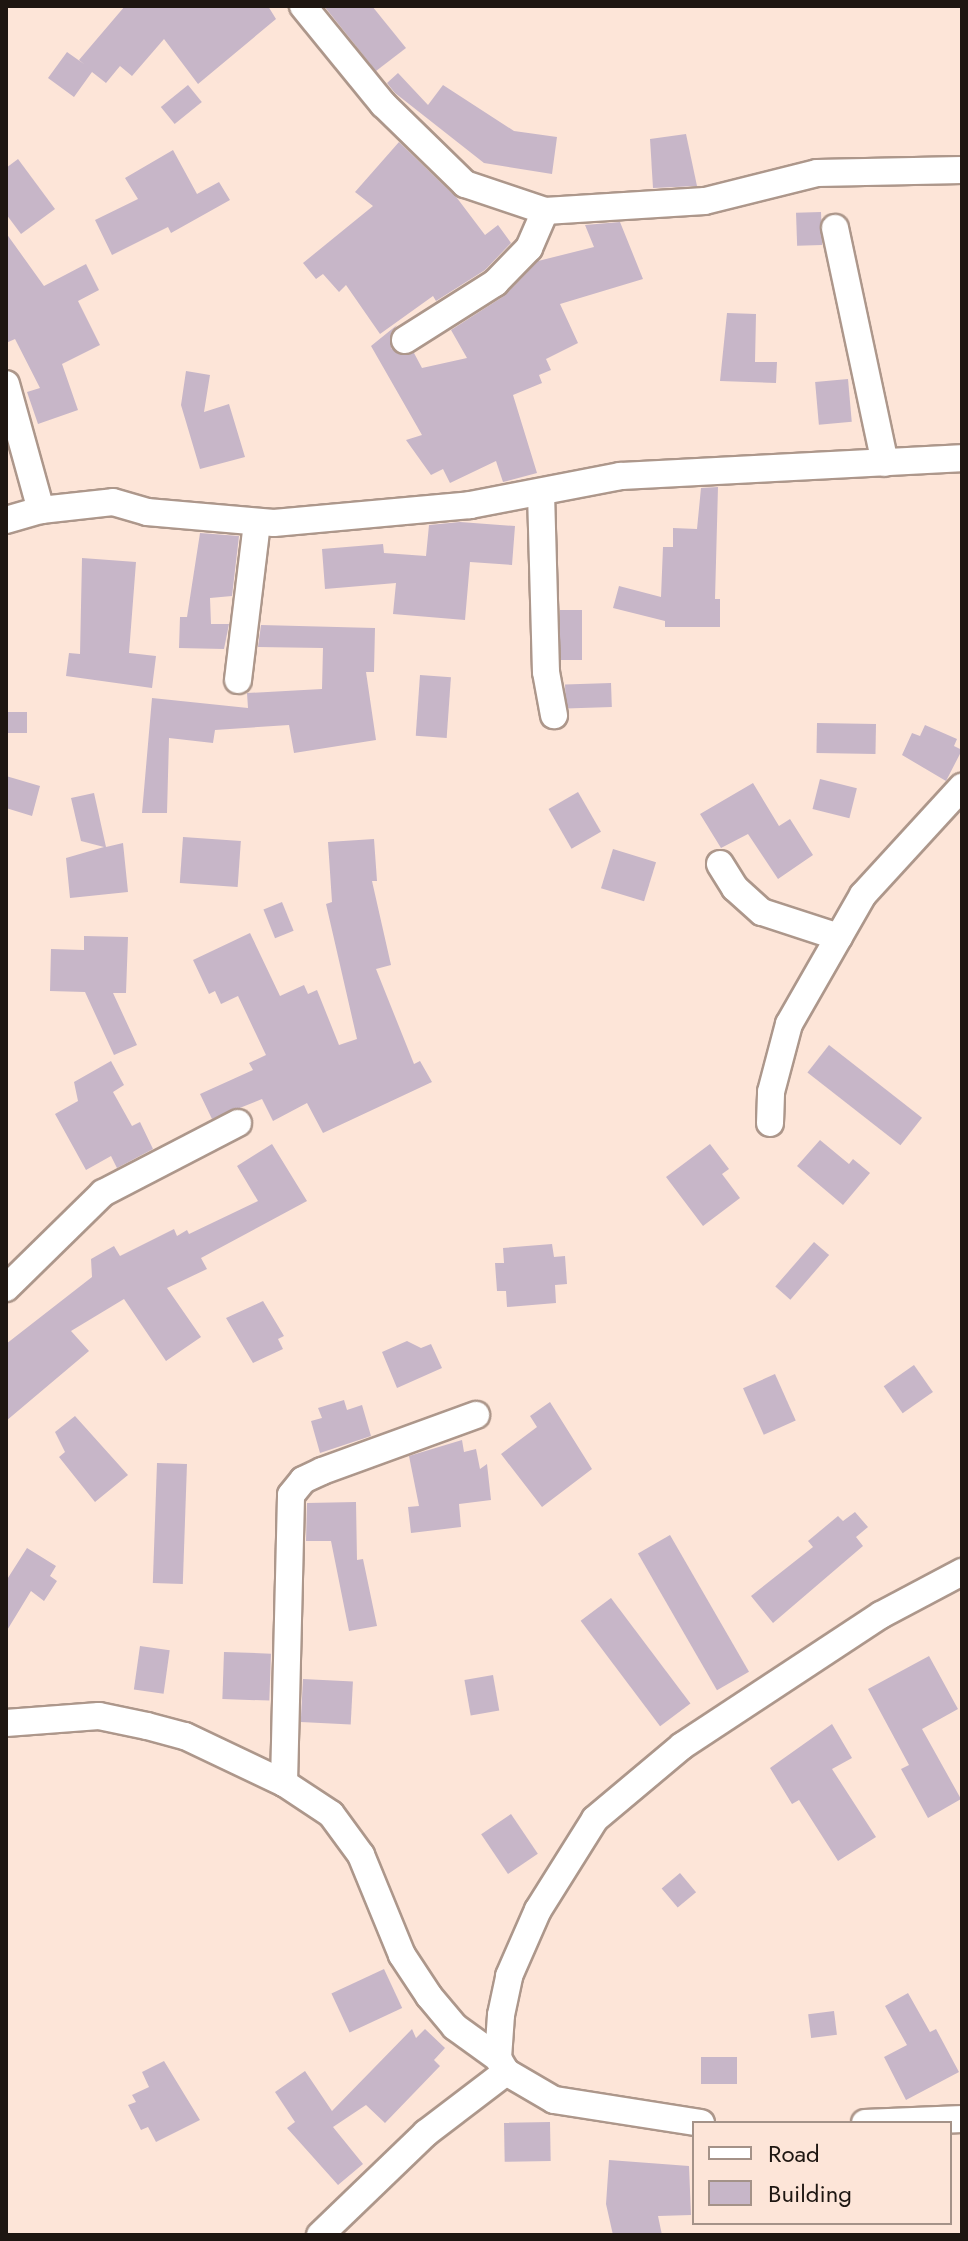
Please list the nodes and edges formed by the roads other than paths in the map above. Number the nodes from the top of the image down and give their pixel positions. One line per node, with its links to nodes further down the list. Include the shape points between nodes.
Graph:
1 (303, 6): 3 (street, via 383,104 465,184)
2 (962, 170): 3 (street, via 817,173 705,201)
3 (545, 211): 5 (street, via 529,248 495,283)
4 (835, 228): 8 (street)
5 (405, 340)
6 (6, 384): 10 (street)
7 (962, 458): 8 (street)
8 (885, 463): 9 (street, via 620,476)
9 (541, 493): 12 (street, via 455,507); 14 (street, via 546,672)
10 (41, 510): 11 (street); 12 (street, via 113,502 147,512)
11 (6, 520)
12 (257, 523): 13 (street)
13 (238, 680)
14 (554, 715)
15 (962, 787): 17 (street, via 863,895)
16 (720, 864): 17 (street, via 735,888 762,912)
17 (839, 937): 19 (street, via 789,1024 771,1092)
18 (238, 1123): 20 (street, via 103,1193)
19 (770, 1123)
20 (6, 1288)
21 (476, 1415): 24 (street, via 322,1471 303,1480 291,1495)
22 (962, 1572): 25 (street, via 881,1615 732,1710 595,1819 538,1910 509,1976)
23 (6, 1723): 24 (street, via 99,1716 135,1723 185,1736)
24 (284, 1783): 25 (street, via 331,1814 361,1855 402,1955 429,1996 455,2027)
25 (502, 2065): 28 (street, via 554,2100); 29 (street)
26 (962, 2119): 27 (street)
27 (914, 2121)
28 (692, 2122)
29 (320, 2235)

